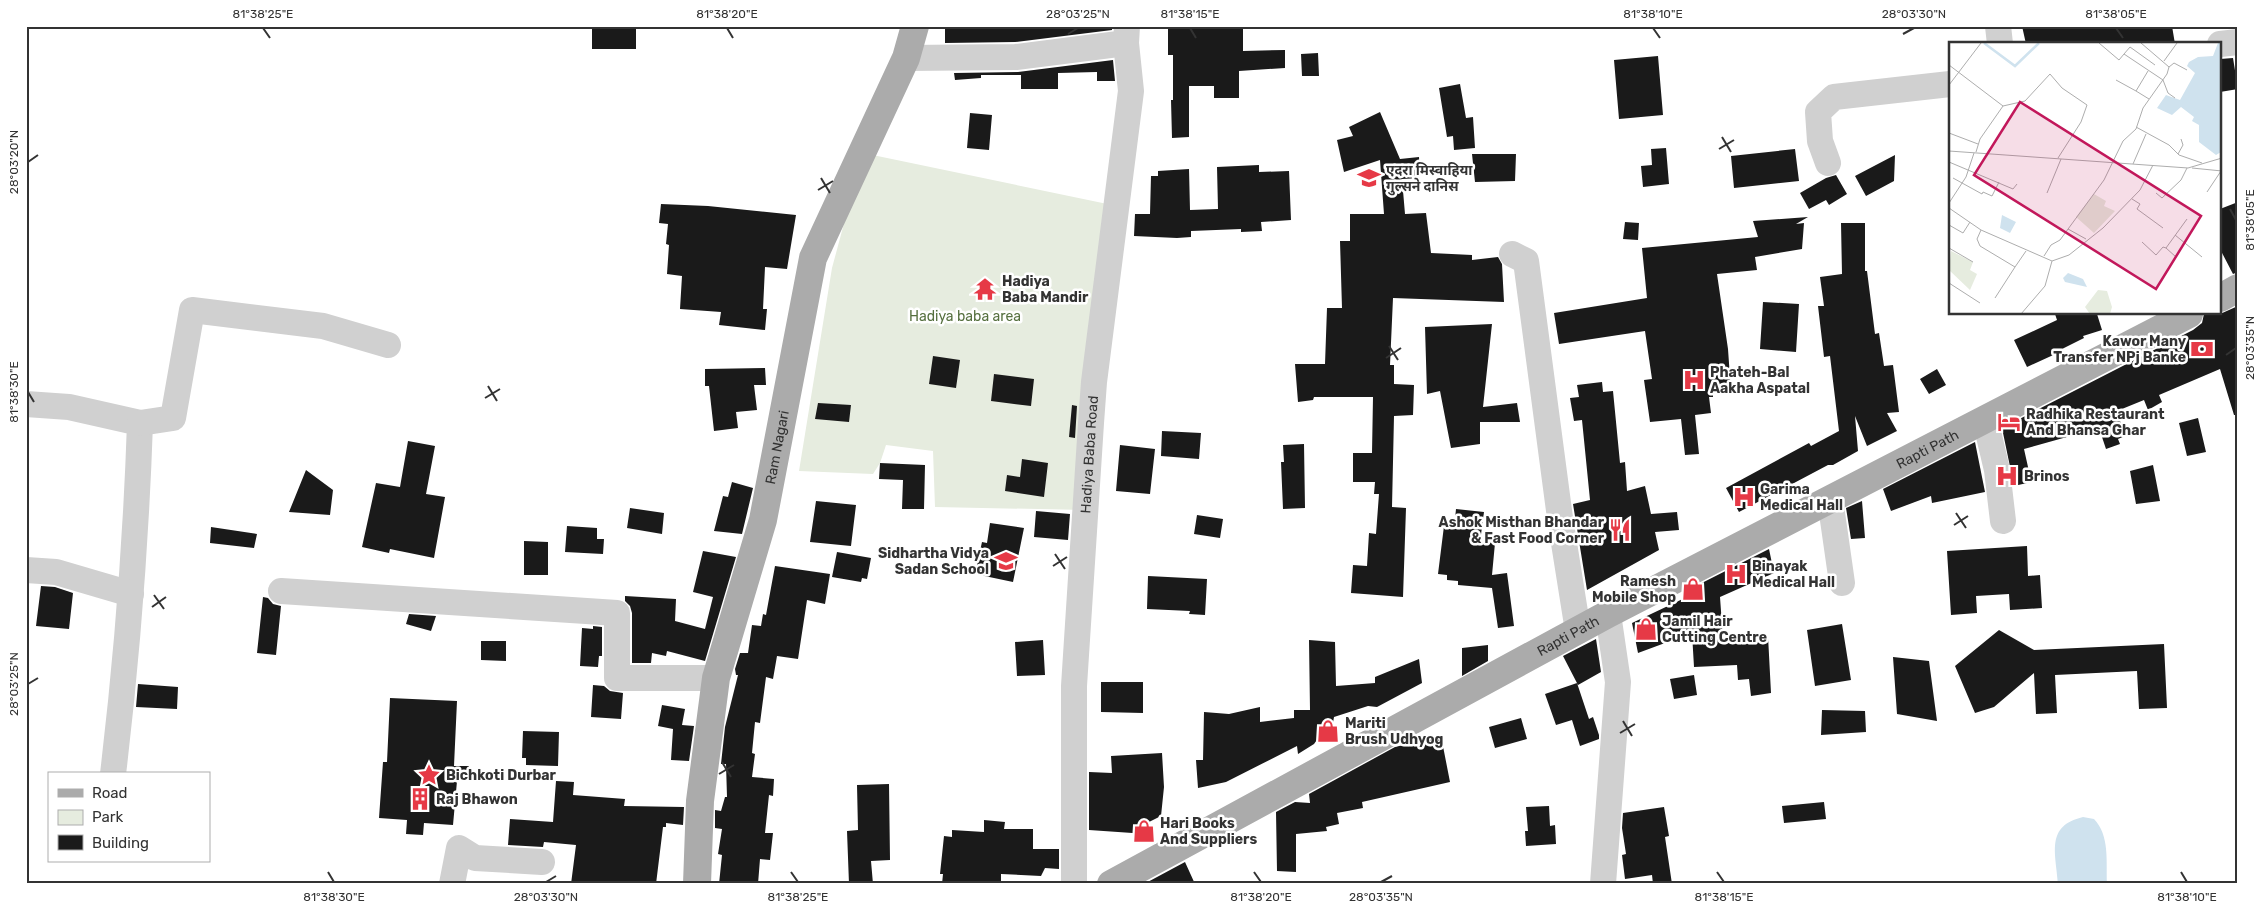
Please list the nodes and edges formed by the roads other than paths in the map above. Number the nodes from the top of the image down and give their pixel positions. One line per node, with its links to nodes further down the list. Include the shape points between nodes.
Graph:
1 (915, 26): 7 (main road, Ram Nagari)
2 (1998, 26): 4 (street)
3 (1126, 35): 7 (street, via 1016,57); 31 (street, Hadiya Baba Road, via 1131,91 1094,382 1074,686)
4 (2000, 42)
5 (2238, 42): 6 (street)
6 (2222, 44)
7 (906, 58): 26 (main road, Ram Nagari, via 813,258 763,520)
8 (1949, 84): 9 (street, via 1834,97 1818,112 1820,141)
9 (1828, 163)
10 (1512, 254): 25 (street, via 1526,261)
11 (2238, 288): 12 (main road)
12 (2222, 297)
13 (2187, 315): 16 (main road, Rapti Path)
14 (388, 345): 17 (street, via 323,326 192,310 173,418)
15 (26, 404): 17 (street, via 69,407)
16 (1985, 419): 18 (main road, Rapti Path); 19 (street, via 1997,470)
17 (140, 423): 23 (street)
18 (1830, 499): 21 (street); 24 (main road, Rapti Path)
19 (2002, 521)
20 (26, 570): 23 (street, via 56,572)
21 (1842, 583)
22 (281, 591): 26 (street, via 617,613 617,678)
23 (131, 594): 27 (street)
24 (1608, 614): 25 (main road, Rapti Path); 33 (street, via 1618,682)
25 (1578, 631): 32 (main road, Rapti Path)
26 (716, 678): 30 (main road, Ram Nagari, via 700,801)
27 (113, 772)
28 (542, 862): 29 (street, via 475,858 459,848)
29 (452, 884)
30 (698, 884)
31 (1074, 884)
32 (1110, 884)
33 (1602, 884)

